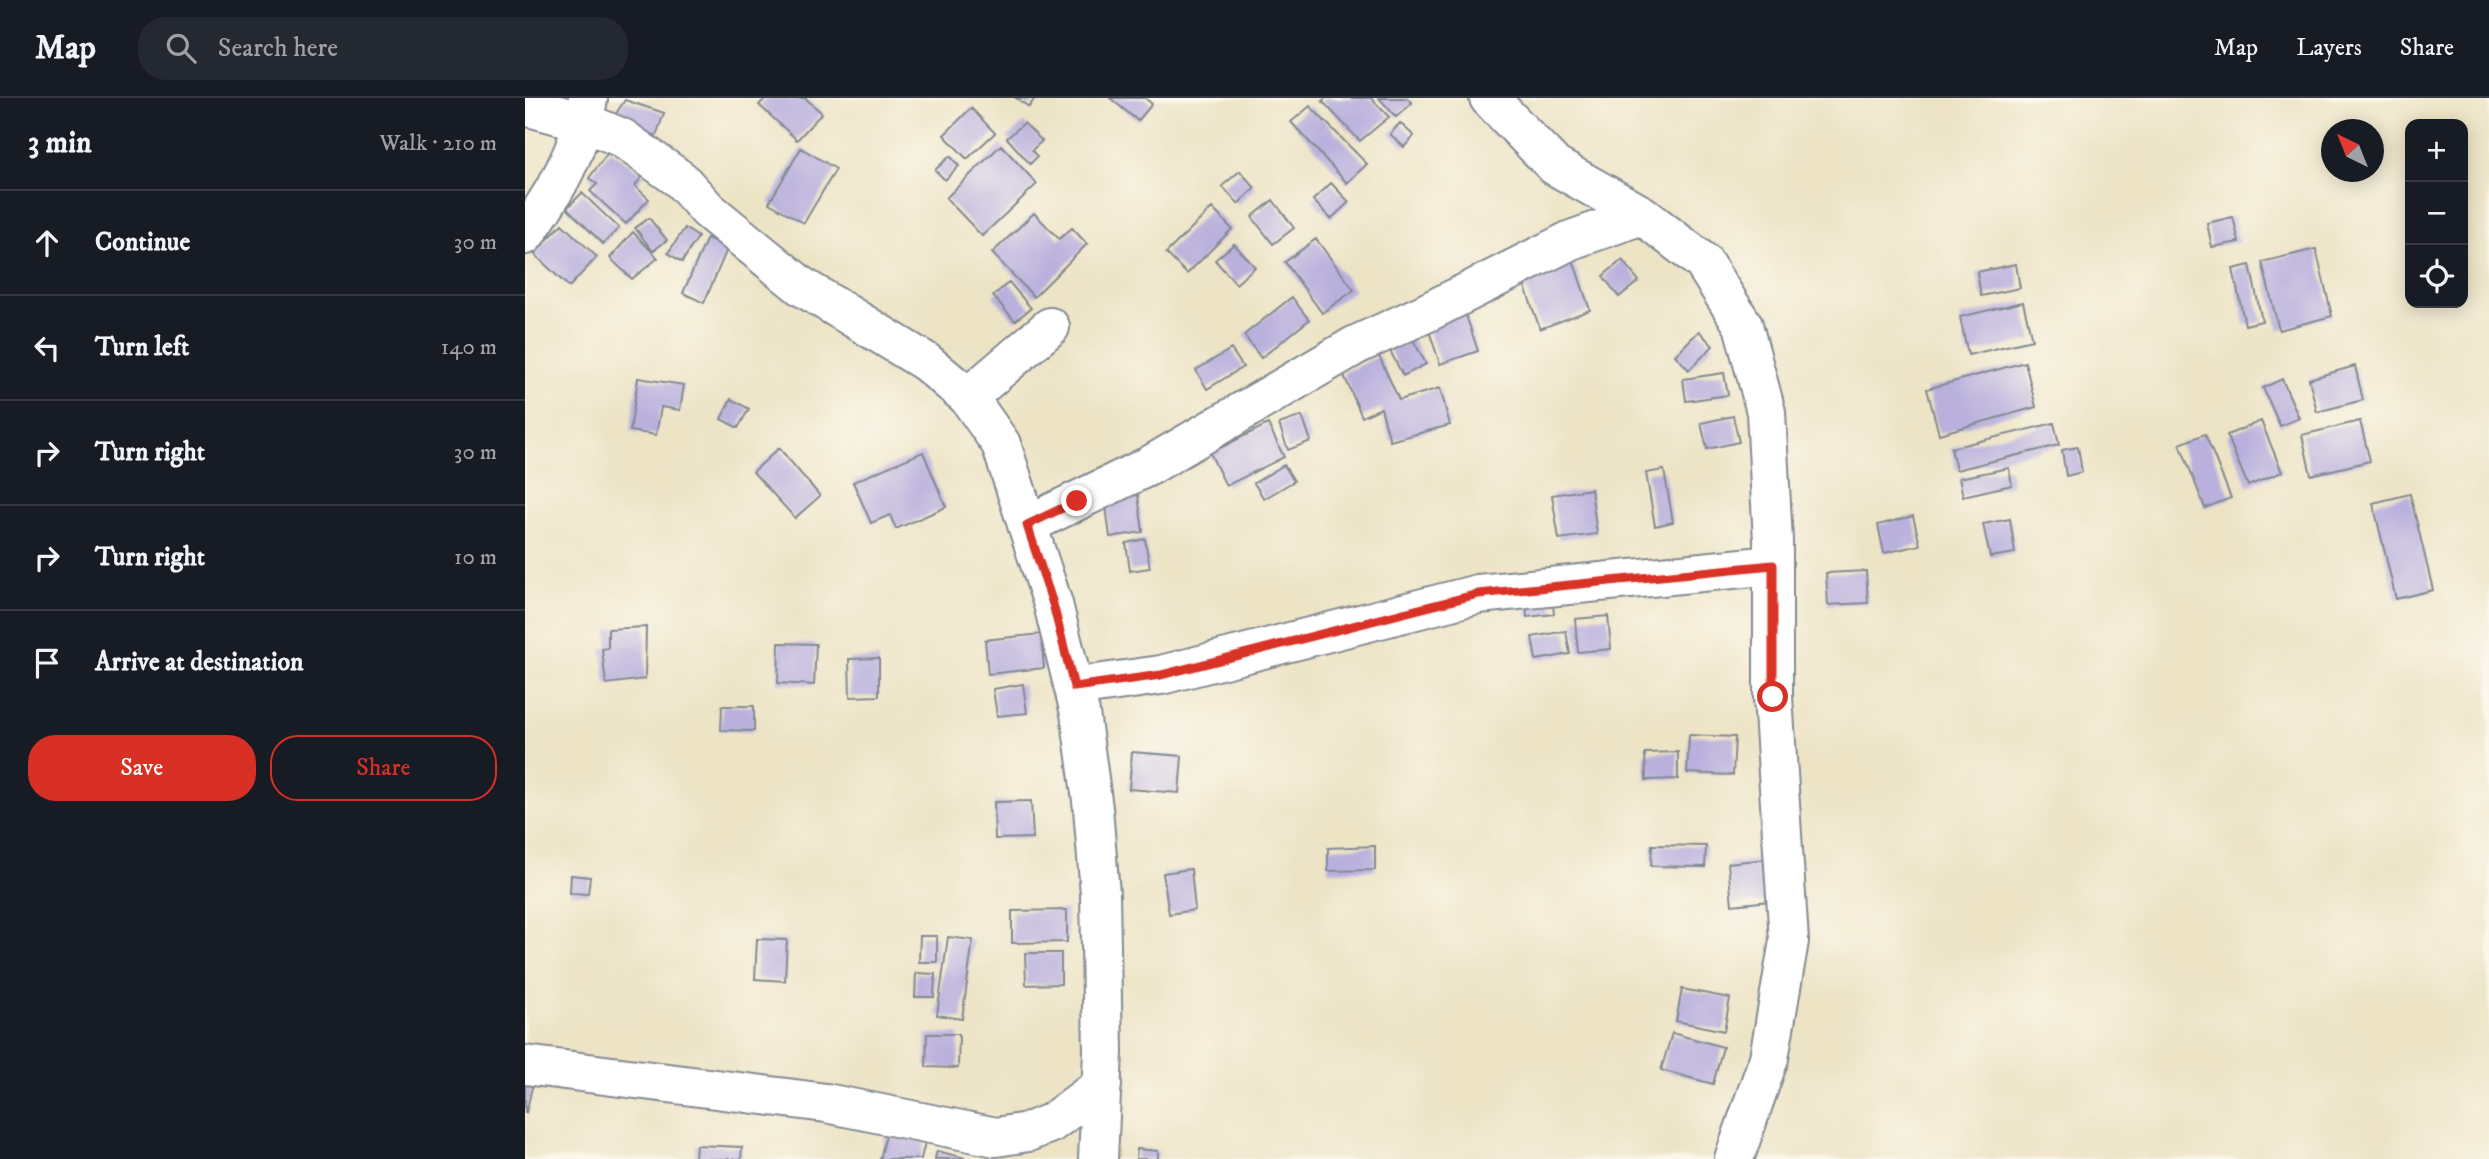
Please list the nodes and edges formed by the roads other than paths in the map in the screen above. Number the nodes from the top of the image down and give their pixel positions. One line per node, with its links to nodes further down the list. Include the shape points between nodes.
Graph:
1 (1489, 98): 4 (street, via 1555,166)
2 (525, 106): 3 (street)
3 (586, 110): 5 (street, via 564,176); 7 (street, via 681,180 708,210 801,285 926,362)
4 (1642, 215): 8 (street, via 1571,240 1356,345 1149,466); 9 (street, via 1703,262 1744,325 1766,412)
5 (525, 235)
6 (1050, 327): 7 (street)
7 (968, 397): 8 (street, via 1001,444)
8 (1027, 525): 10 (street)
9 (1773, 565): 10 (street, via 1478,594 1174,672); 14 (street, via 1773,697 1789,941 1769,1058)
10 (1074, 687): 12 (street, via 1093,808 1100,894)
11 (525, 1065): 12 (street, via 826,1103 996,1137 1051,1123)
12 (1101, 1085): 13 (street)
13 (1098, 1159)
14 (1734, 1159)

